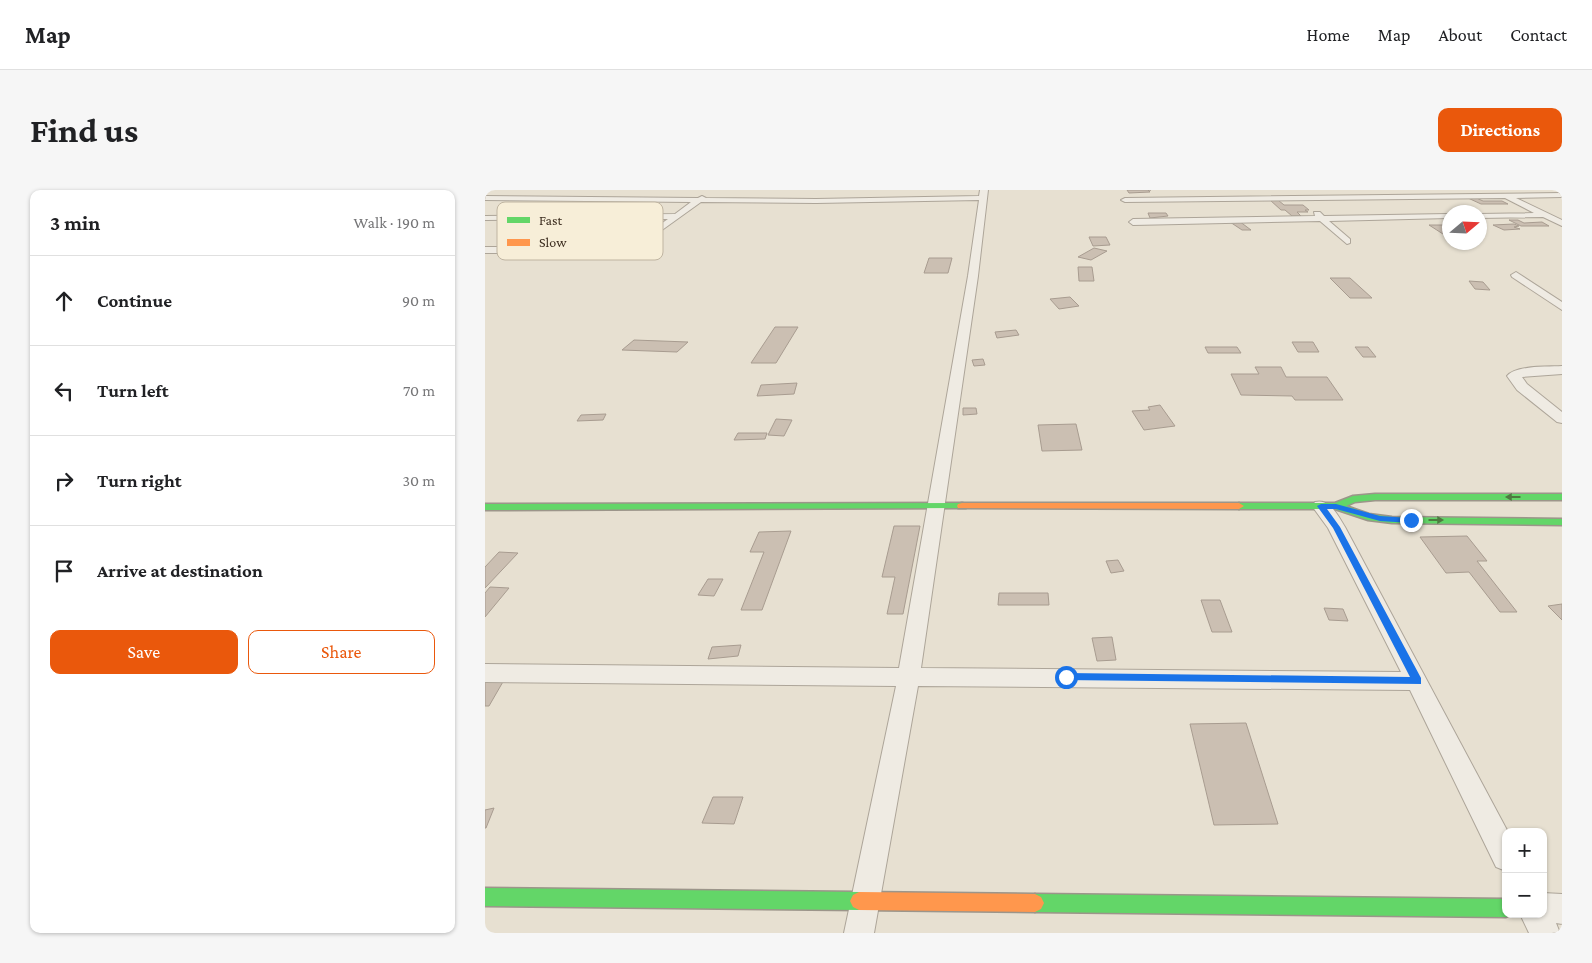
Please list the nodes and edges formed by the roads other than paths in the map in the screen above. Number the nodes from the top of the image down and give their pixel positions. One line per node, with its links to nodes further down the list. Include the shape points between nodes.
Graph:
1 (552, 190): 10 (street)
2 (713, 190): 12 (street)
3 (861, 190): 14 (street)
4 (1290, 190): 11 (street)
5 (1493, 190): 7 (street)
6 (984, 194): 14 (street); 35 (street)
7 (1503, 195): 8 (street); 11 (street); 16 (street)
8 (1562, 195)
9 (485, 198): 10 (street)
10 (535, 198): 12 (street); 15 (street)
11 (1300, 198): 13 (street); 21 (street)
12 (701, 199): 14 (street); 18 (street)
13 (1125, 200)
14 (851, 201)
15 (528, 202)
16 (1544, 215): 20 (street); 24 (street)
17 (663, 216): 18 (street)
18 (677, 216): 26 (street)
19 (1442, 216): 21 (street)
20 (1487, 216)
21 (1322, 218): 23 (street); 27 (street)
22 (497, 220): 25 (street)
23 (1133, 222)
24 (1560, 222)
25 (485, 226)
26 (663, 226)
27 (1347, 241)
28 (1516, 275): 29 (street)
29 (1562, 307)
30 (1562, 370): 31 (street, via 1515,376 1523,387)
31 (1562, 419)
32 (1562, 497): 33 (main road, one-way to 33, via 1375,497)
33 (1329, 506): 35 (main road); 36 (main road, one-way to 36, via 1392,520); 39 (street, via 1336,527)
34 (485, 507): 35 (main road)
35 (936, 508): 38 (street)
36 (1562, 522)
37 (485, 674): 38 (street)
38 (909, 676): 39 (street); 42 (street)
39 (1417, 681): 40 (street)
40 (1502, 849)
41 (485, 897): 42 (main road)
42 (866, 900): 43 (main road); 47 (street)
43 (1502, 908)
44 (1547, 908): 45 (street)
45 (1562, 909)
46 (1537, 918): 48 (street)
47 (859, 933)
48 (1545, 933)

